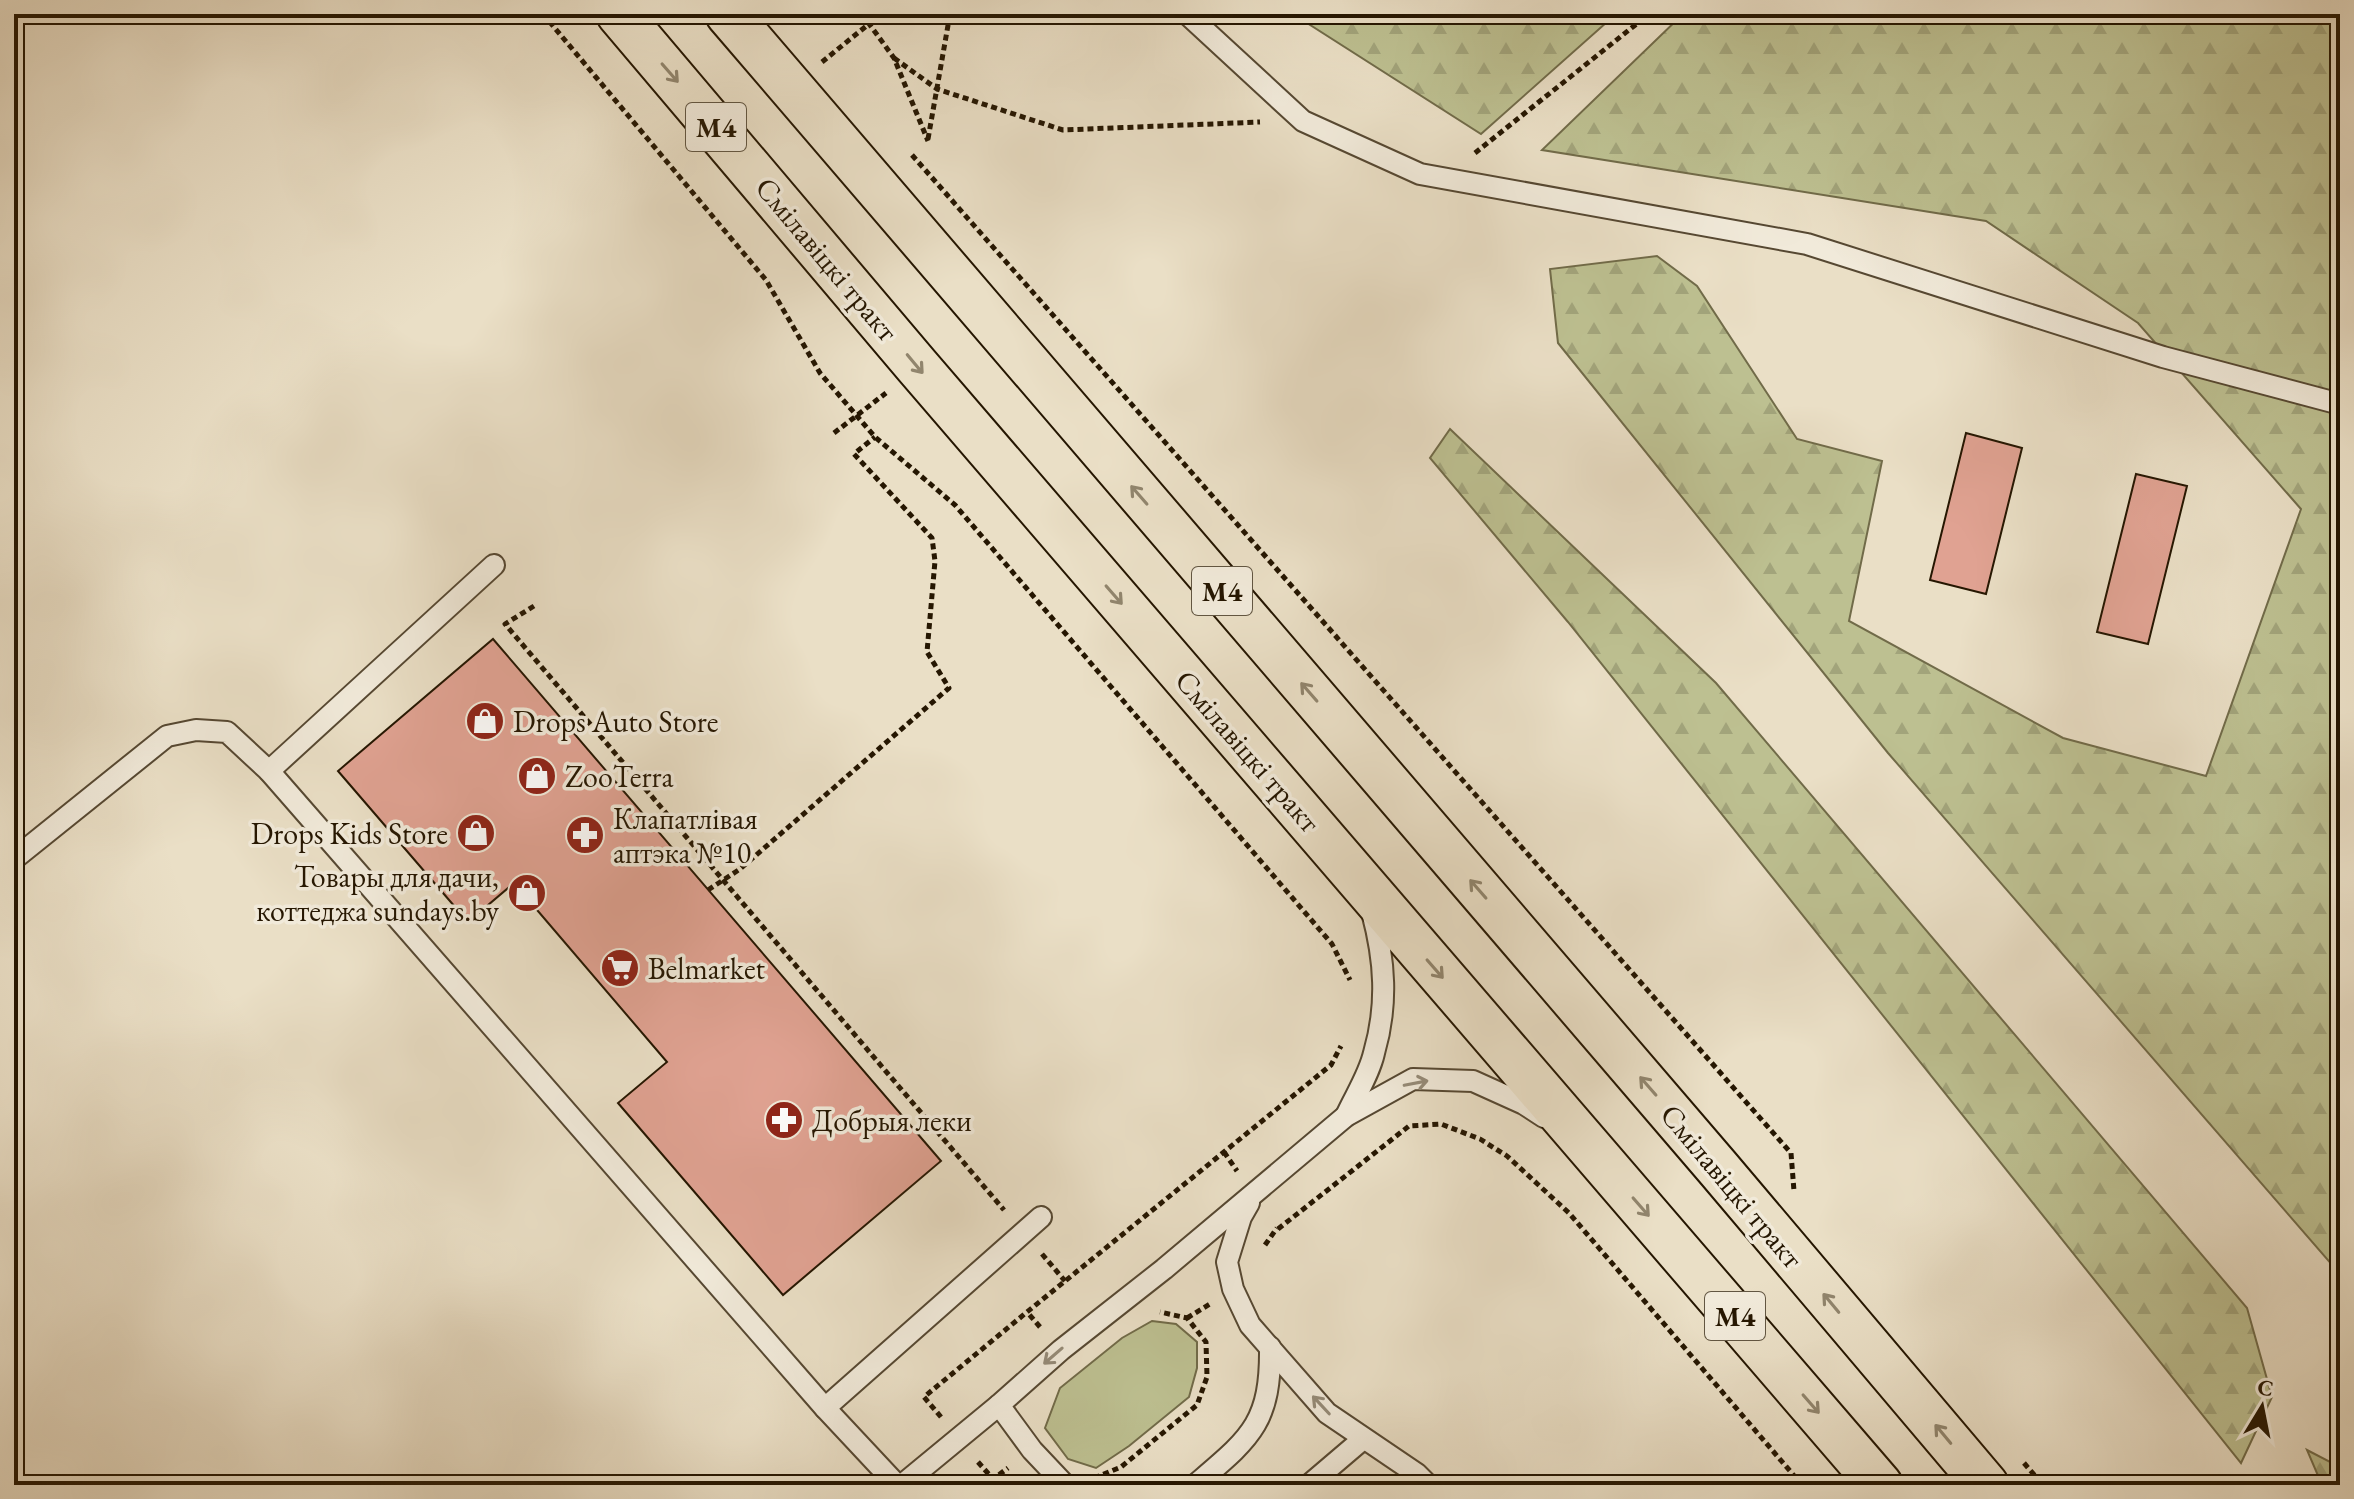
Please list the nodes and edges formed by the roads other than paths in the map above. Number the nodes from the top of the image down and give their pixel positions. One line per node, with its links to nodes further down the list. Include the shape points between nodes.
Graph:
1 (619, 14): 8 (highway, Смілавіцкі тракт / М4, one-way to 8)
2 (728, 14): 23 (highway, Смілавіцкі тракт / М4, one-way to 2)
3 (1187, 14): 4 (lane, via 1303,121 1420,174 1807,244 2163,357)
4 (2340, 404)
5 (494, 565): 6 (lane)
6 (269, 771): 7 (lane, via 227,732 196,730 167,736); 15 (lane)
7 (14, 859)
8 (1366, 889): 9 (lane, via 1382,950 1384,1003 1374,1056); 10 (highway, Смілавіцкі тракт / М4, one-way to 10)
9 (1346, 1116): 10 (lane, one-way to 10, via 1413,1079 1473,1081 1524,1104); 11 (lane)
10 (1590, 1148): 22 (highway, Смілавіцкі тракт / М4, one-way to 22)
11 (1253, 1196): 13 (lane, via 1227,1262 1250,1325); 14 (lane, one-way to 14)
12 (1041, 1217): 15 (lane)
13 (1270, 1347): 16 (lane, one-way to 13, via 1327,1413); 20 (lane, via 1270,1382 1261,1415 1243,1444)
14 (999, 1405): 17 (lane, via 1032,1450); 19 (lane)
15 (825, 1408): 19 (lane)
16 (1363, 1439): 18 (lane); 21 (lane)
17 (1073, 1480)
18 (1416, 1481)
19 (900, 1485)
20 (1195, 1485)
21 (1309, 1485)
22 (1880, 1485)
23 (1986, 1485)

